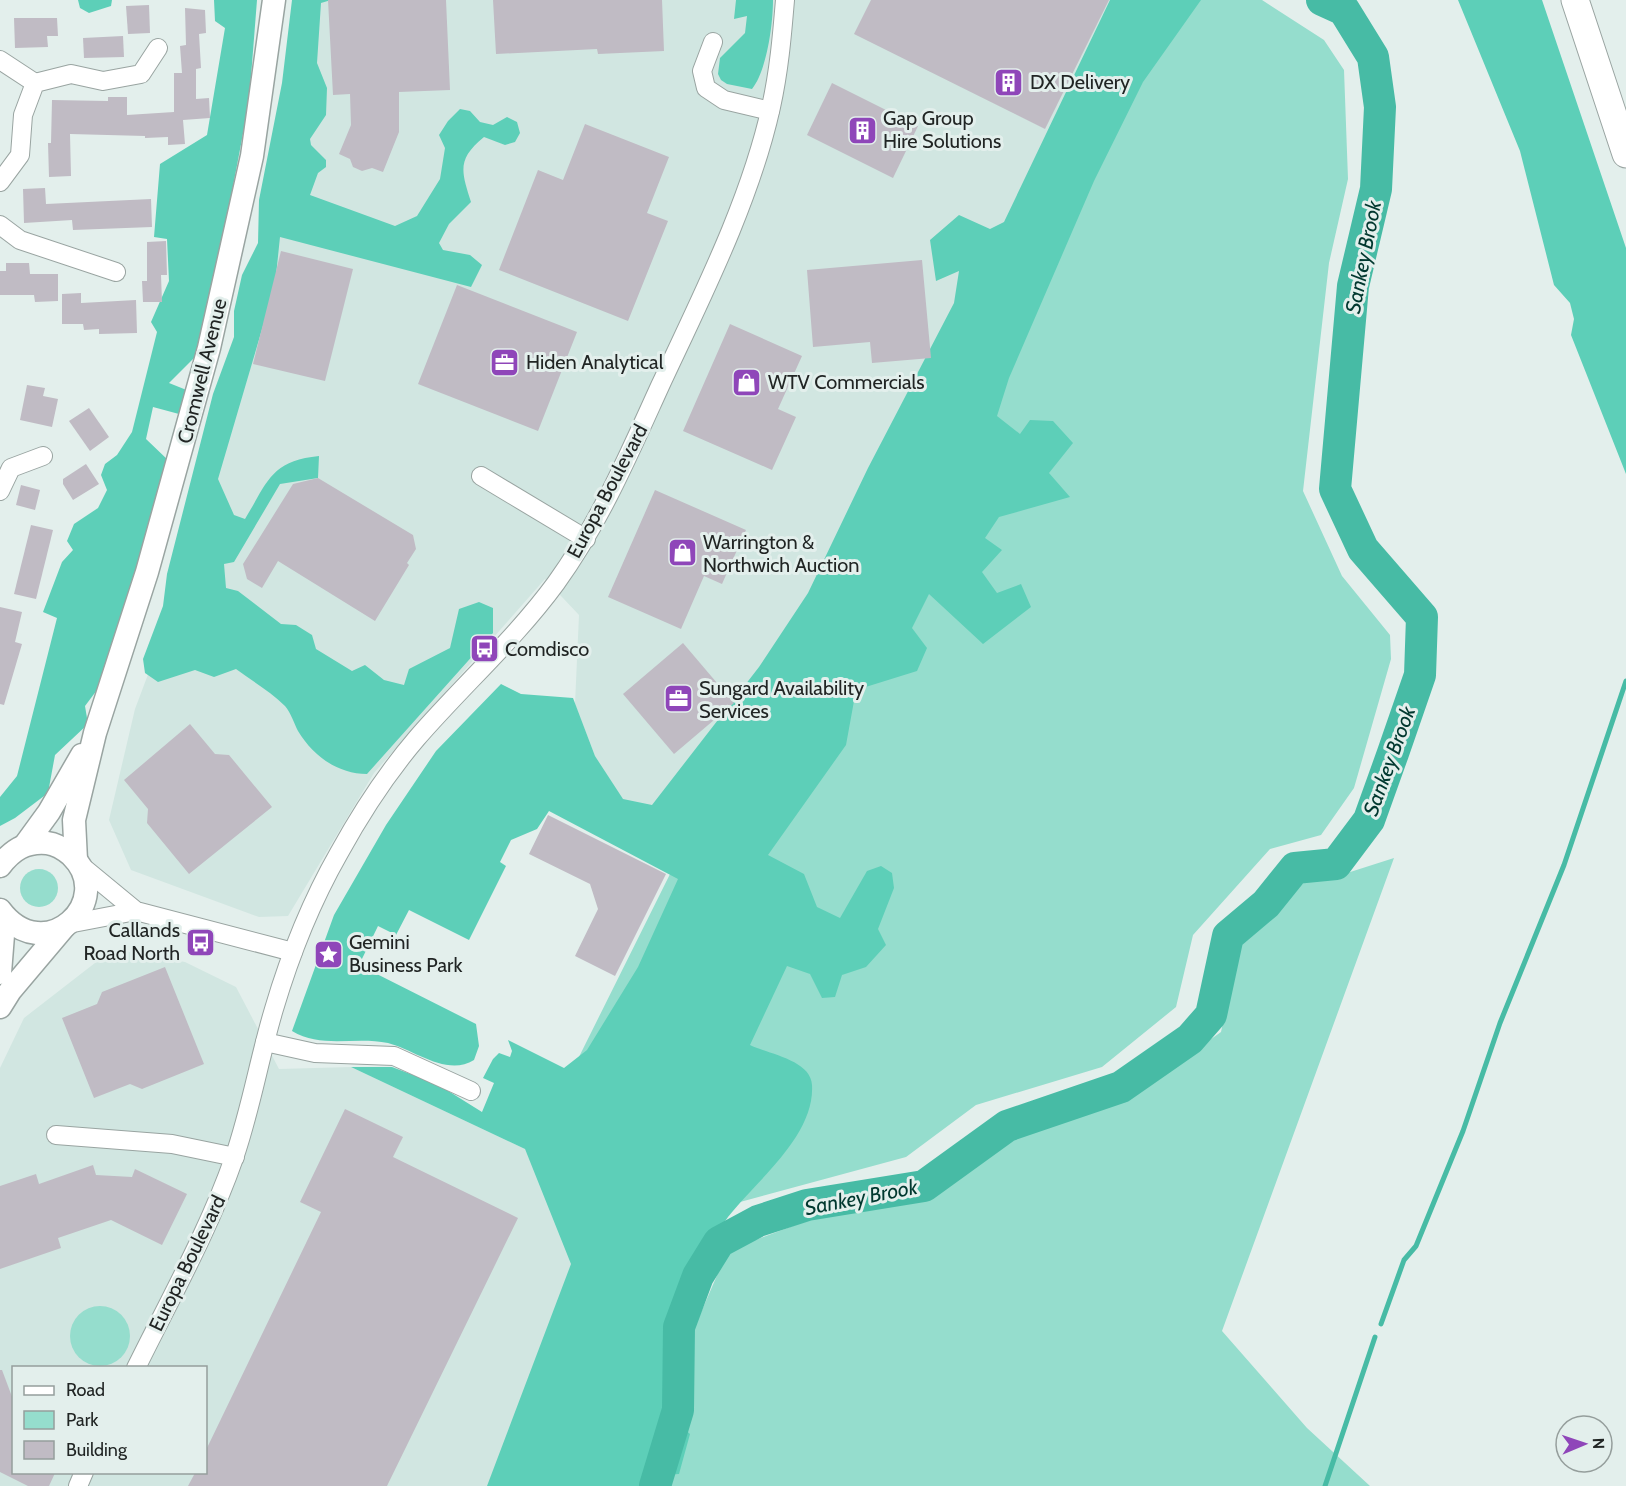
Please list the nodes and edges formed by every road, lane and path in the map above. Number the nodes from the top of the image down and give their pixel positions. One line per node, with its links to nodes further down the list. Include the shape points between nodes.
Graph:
1 (274, 0): 17 (main road, Cromwell Avenue, via 252,156 209,348 147,572)
2 (784, 0): 8 (street, Europa Boulevard, via 782,44)
3 (1575, 0): 9 (highway)
4 (713, 42): 8 (street, via 702,71 705,88 724,100)
5 (158, 48): 7 (street, via 141,74 103,81 71,74)
6 (0, 60): 7 (street)
7 (34, 83): 10 (street, via 23,114 20,155)
8 (770, 111): 16 (street, Europa Boulevard, via 753,170 689,323)
9 (1626, 154)
10 (0, 182)
11 (0, 225): 12 (street, via 20,240)
12 (116, 272)
13 (43, 456): 15 (street, via 11,468)
14 (481, 476): 16 (street)
15 (0, 491)
16 (586, 539): 24 (street, Europa Boulevard, via 533,611 392,770 338,854)
17 (95, 733): 18 (main road, Cromwell Avenue, via 49,812); 19 (main road, Cromwell Avenue, via 74,820)
18 (15, 848): 19 (main road, via 39,842 53,844); 20 (main road, Cromwell Avenue)
19 (78, 862): 22 (street); 23 (main road, Cromwell Avenue, via 86,890 80,909)
20 (0, 866)
21 (0, 910): 23 (main road, via 15,926 36,934); 25 (main road)
22 (136, 911): 23 (street); 24 (street)
23 (66, 926): 26 (main road, via 17,982)
24 (293, 952): 27 (street, Europa Boulevard)
25 (0, 973)
26 (0, 1008)
27 (265, 1042): 28 (street, via 315,1053 394,1056); 30 (street, Europa Boulevard)
28 (471, 1091)
29 (56, 1135): 30 (street, via 172,1144)
30 (235, 1157): 31 (street, Europa Boulevard)
31 (137, 1366)

